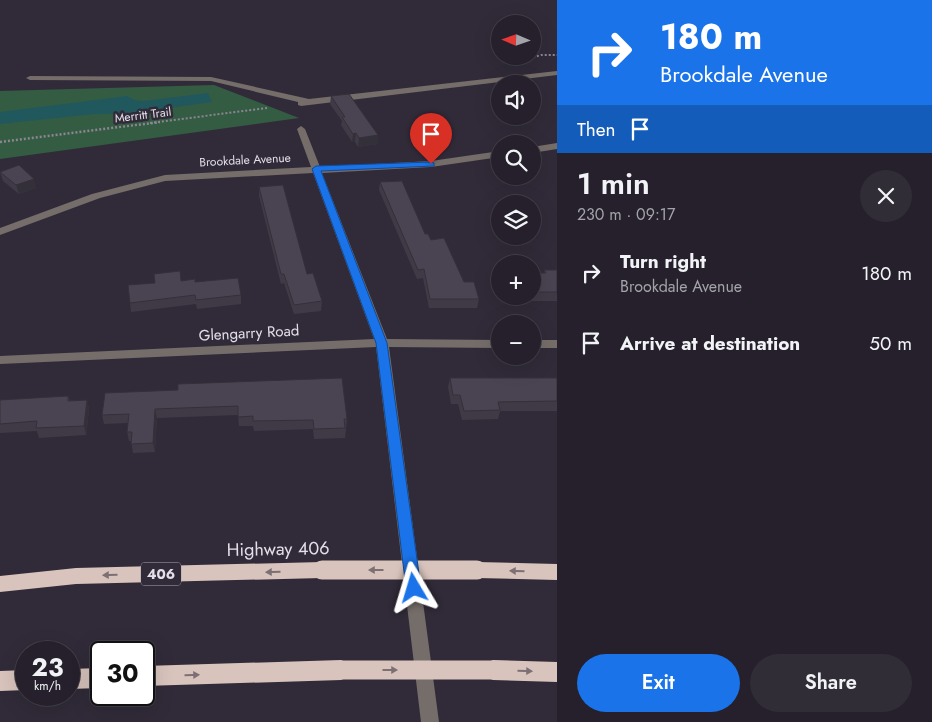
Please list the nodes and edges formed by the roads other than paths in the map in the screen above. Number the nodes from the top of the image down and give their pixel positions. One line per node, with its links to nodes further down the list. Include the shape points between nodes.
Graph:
1 (557, 73): 3 (street)
2 (30, 78): 3 (street, via 211,79)
3 (310, 102): 4 (street)
4 (288, 105)
5 (301, 129): 9 (street)
6 (557, 146): 7 (street)
7 (541, 149)
8 (491, 155): 9 (street, Brookdale Avenue, via 431,164)
9 (316, 169): 10 (street, Brookdale Avenue, via 165,178 96,196); 11 (street)
10 (0, 232)
11 (382, 343): 12 (street, Glengarry Road); 15 (street, Glengarry Road); 22 (street)
12 (491, 344)
13 (541, 344): 14 (street)
14 (557, 344)
15 (0, 360)
16 (557, 572): 17 (highway, Highway 406 / 406, one-way to 17, bridge, via 322,570 76,576)
17 (0, 584)
18 (557, 672): 19 (highway, one-way to 18, bridge, via 341,670)
19 (155, 676)
20 (15, 680): 21 (highway)
21 (0, 681)
22 (430, 722)

